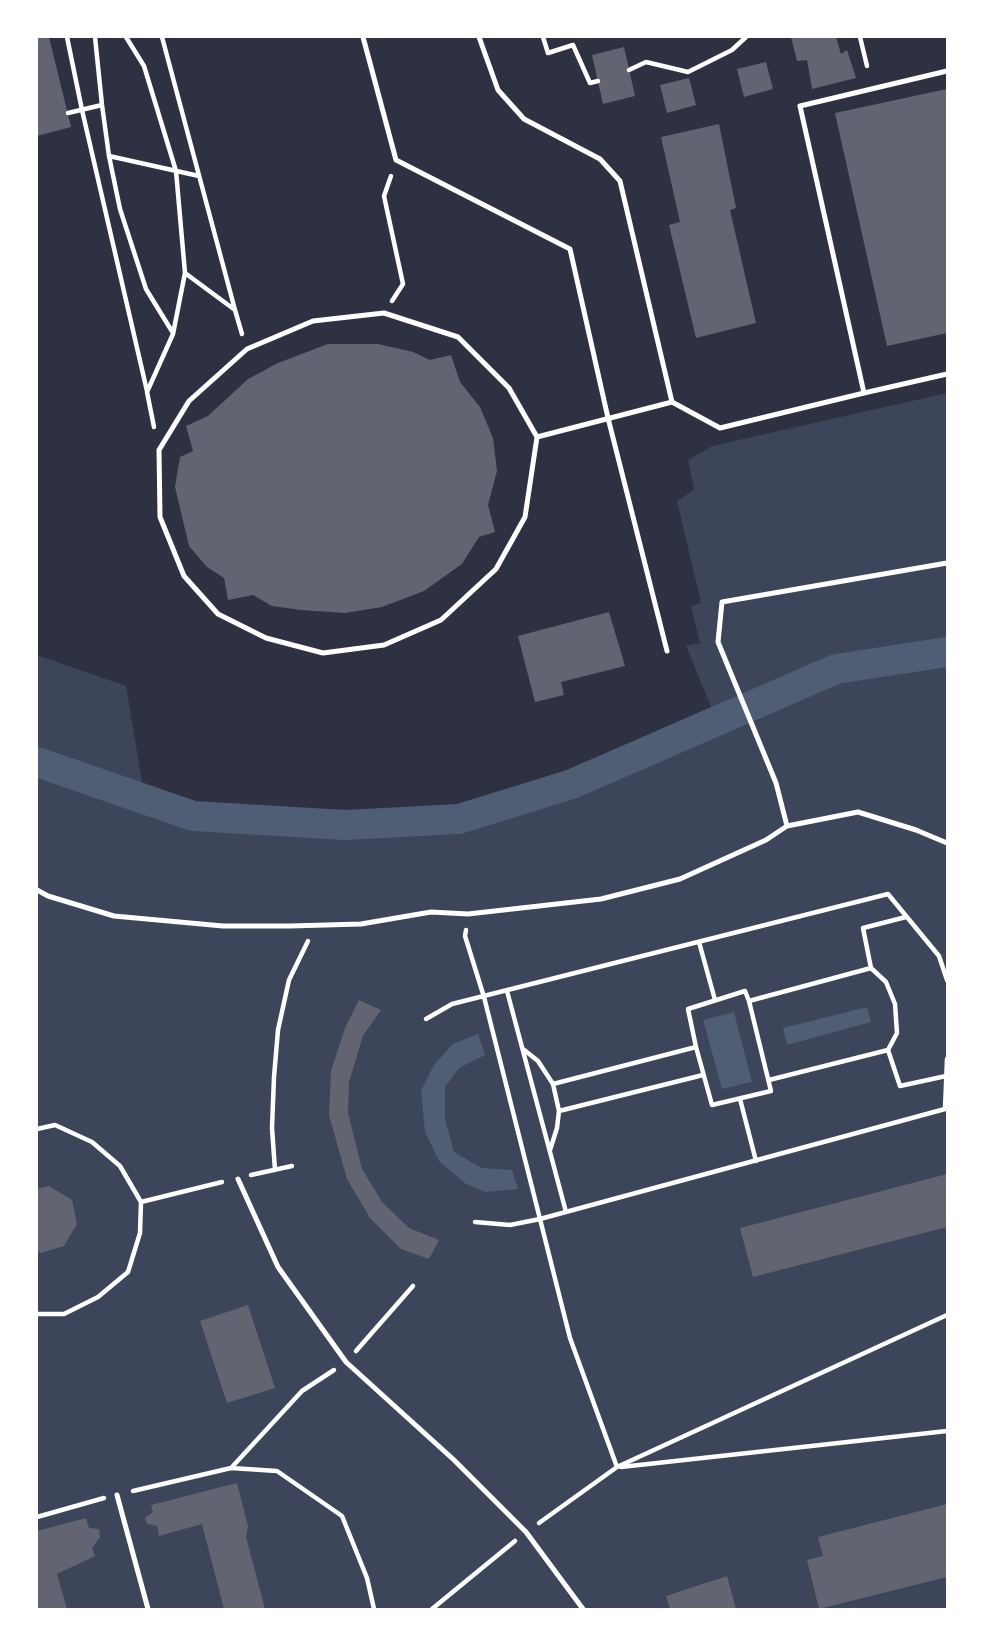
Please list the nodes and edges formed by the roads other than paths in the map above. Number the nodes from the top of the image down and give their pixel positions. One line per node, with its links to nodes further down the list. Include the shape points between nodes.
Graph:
1 (363, 37): 7 (lane, via 396,160 570,249)
2 (479, 37): 6 (lane, via 498,90 524,119 600,159 620,181)
3 (947, 71): 5 (lane, via 800,106)
4 (947, 374): 5 (lane)
5 (864, 393): 6 (lane, via 720,428)
6 (672, 402): 7 (lane)
7 (608, 418): 8 (lane); 10 (lane)
8 (537, 437): 8 (lane, via 509,388 458,337 384,313 313,321 247,349 189,401 159,450 160,517 184,576 218,614 266,638 323,653 384,645 441,620 496,569 525,517)
9 (947, 563): 11 (lane, via 722,602 718,642 776,783)
10 (667, 651)
11 (787, 826): 12 (lane, via 858,812); 13 (lane, via 680,879 600,899 468,914 431,912 361,924 223,926 114,916)
12 (947, 843)
13 (37, 890)
14 (238, 1179): 17 (lane, via 278,1267 346,1362 526,1532)
15 (117, 1495): 16 (lane)
16 (148, 1609)
17 (583, 1609)

